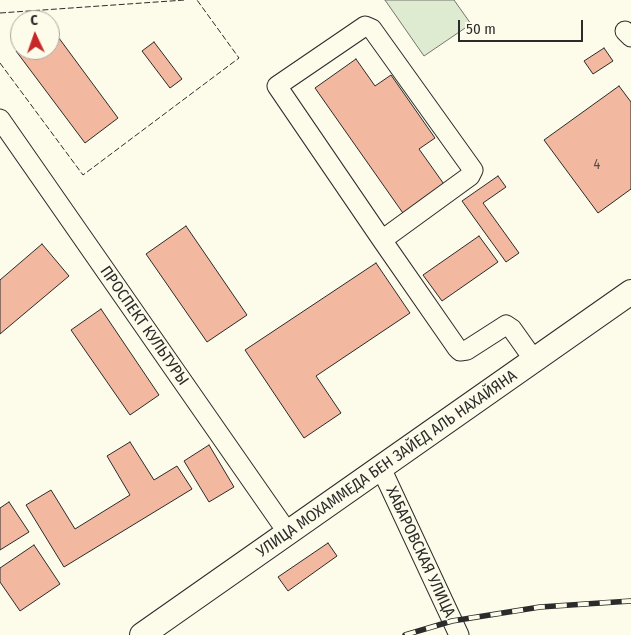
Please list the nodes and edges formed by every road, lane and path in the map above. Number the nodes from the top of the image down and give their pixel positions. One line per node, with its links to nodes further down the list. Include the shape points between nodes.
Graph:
1 (0, 118): 6 (street, ПРОСПЕКТ КУЛЬТУРЫ)
2 (382, 240): 2 (street, via 470,176 473,170 372,29 366,26 277,86); 4 (street, via 460,351 467,350 506,325)
3 (631, 292): 4 (main road, УЛИЦА МОХАММЕДА БЕН ЗАЙЕД АЛЬ НАХАЙЯНА)
4 (534, 360): 5 (main road, УЛИЦА МОХАММЕДА БЕН ЗАЙЕД АЛЬ НАХАЙЯНА)
5 (381, 468): 6 (main road, УЛИЦА МОХАММЕДА БЕН ЗАЙЕД АЛЬ НАХАЙЯНА); 8 (street, ХАБАРОВСКАЯ УЛИЦА)
6 (288, 533): 7 (main road, УЛИЦА МОХАММЕДА БЕН ЗАЙЕД АЛЬ НАХАЙЯНА)
7 (142, 635)
8 (459, 635)

